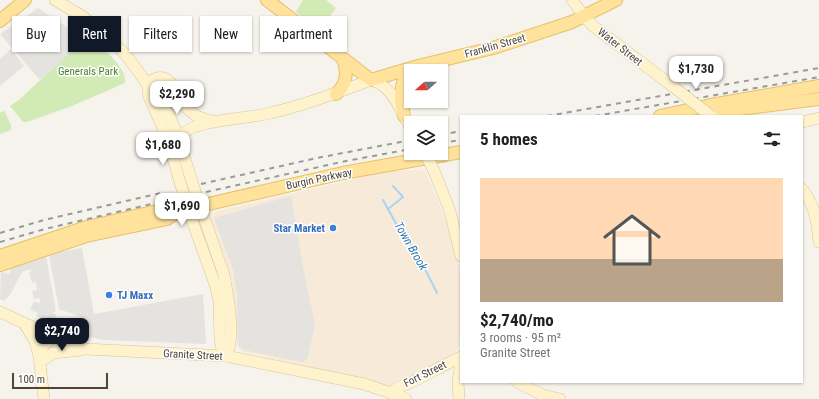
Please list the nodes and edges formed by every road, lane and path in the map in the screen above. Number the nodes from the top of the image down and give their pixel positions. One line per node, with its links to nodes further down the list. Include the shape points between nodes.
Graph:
1 (25, 0): 7 (main road)
2 (55, 0): 13 (street, via 82,16 109,37)
3 (267, 0): 8 (main road)
4 (572, 0): 6 (street, Water Street)
5 (616, 0): 6 (main road, Franklin Street)
6 (584, 16): 9 (main road, Franklin Street, via 493,48); 19 (street, Water Street, bridge, via 597,29)
7 (0, 21)
8 (343, 59): 11 (main road); 15 (main road, via 347,77)
9 (432, 64)
10 (404, 71): 11 (main road, Franklin Street)
11 (371, 80): 15 (street); 20 (street, via 380,83 391,93)
12 (404, 82): 20 (main road, via 401,91)
13 (147, 84): 22 (street, via 163,77 168,80 190,112); 24 (street, via 158,94); 29 (street, via 148,94 168,142 180,184)
14 (819, 86): 17 (main road)
15 (336, 94): 22 (street, via 286,109)
16 (819, 99): 18 (main road)
17 (665, 115)
18 (697, 115)
19 (710, 115)
20 (404, 116)
21 (819, 118): 23 (street)
22 (216, 122): 24 (street, via 187,130)
23 (803, 122)
24 (180, 142): 28 (street)
25 (460, 152): 28 (main road, Burgin Parkway, via 338,174)
26 (428, 160): 31 (street, bridge, via 450,211)
27 (803, 190): 30 (street, via 814,210)
28 (200, 206): 29 (main road, Burgin Parkway); 38 (street, via 227,290 230,335)
29 (183, 210): 32 (main road, Burgin Parkway, via 166,209 87,227); 33 (main road, Burgin Parkway, via 167,219 86,236); 38 (street, via 216,287 220,340)
30 (819, 242)
31 (460, 252)
32 (0, 256)
33 (0, 265)
34 (0, 312): 35 (street, Granite Street)
35 (24, 323): 36 (street, Granite Street); 39 (street)
36 (53, 337): 37 (street, Granite Street, via 74,346); 39 (street, via 52,347)
37 (90, 349): 38 (street, Granite Street); 39 (street, via 56,352)
38 (226, 356): 44 (street, Granite Street, via 343,379 371,386)
39 (42, 358): 45 (street)
40 (460, 358): 44 (street, Fort Street, via 395,389)
41 (460, 369): 47 (street)
42 (464, 383): 48 (street)
43 (519, 383): 49 (street, via 543,395)
44 (394, 396): 46 (street, Granite Street)
45 (44, 399)
46 (406, 399)
47 (459, 399)
48 (466, 399)
49 (560, 399)

